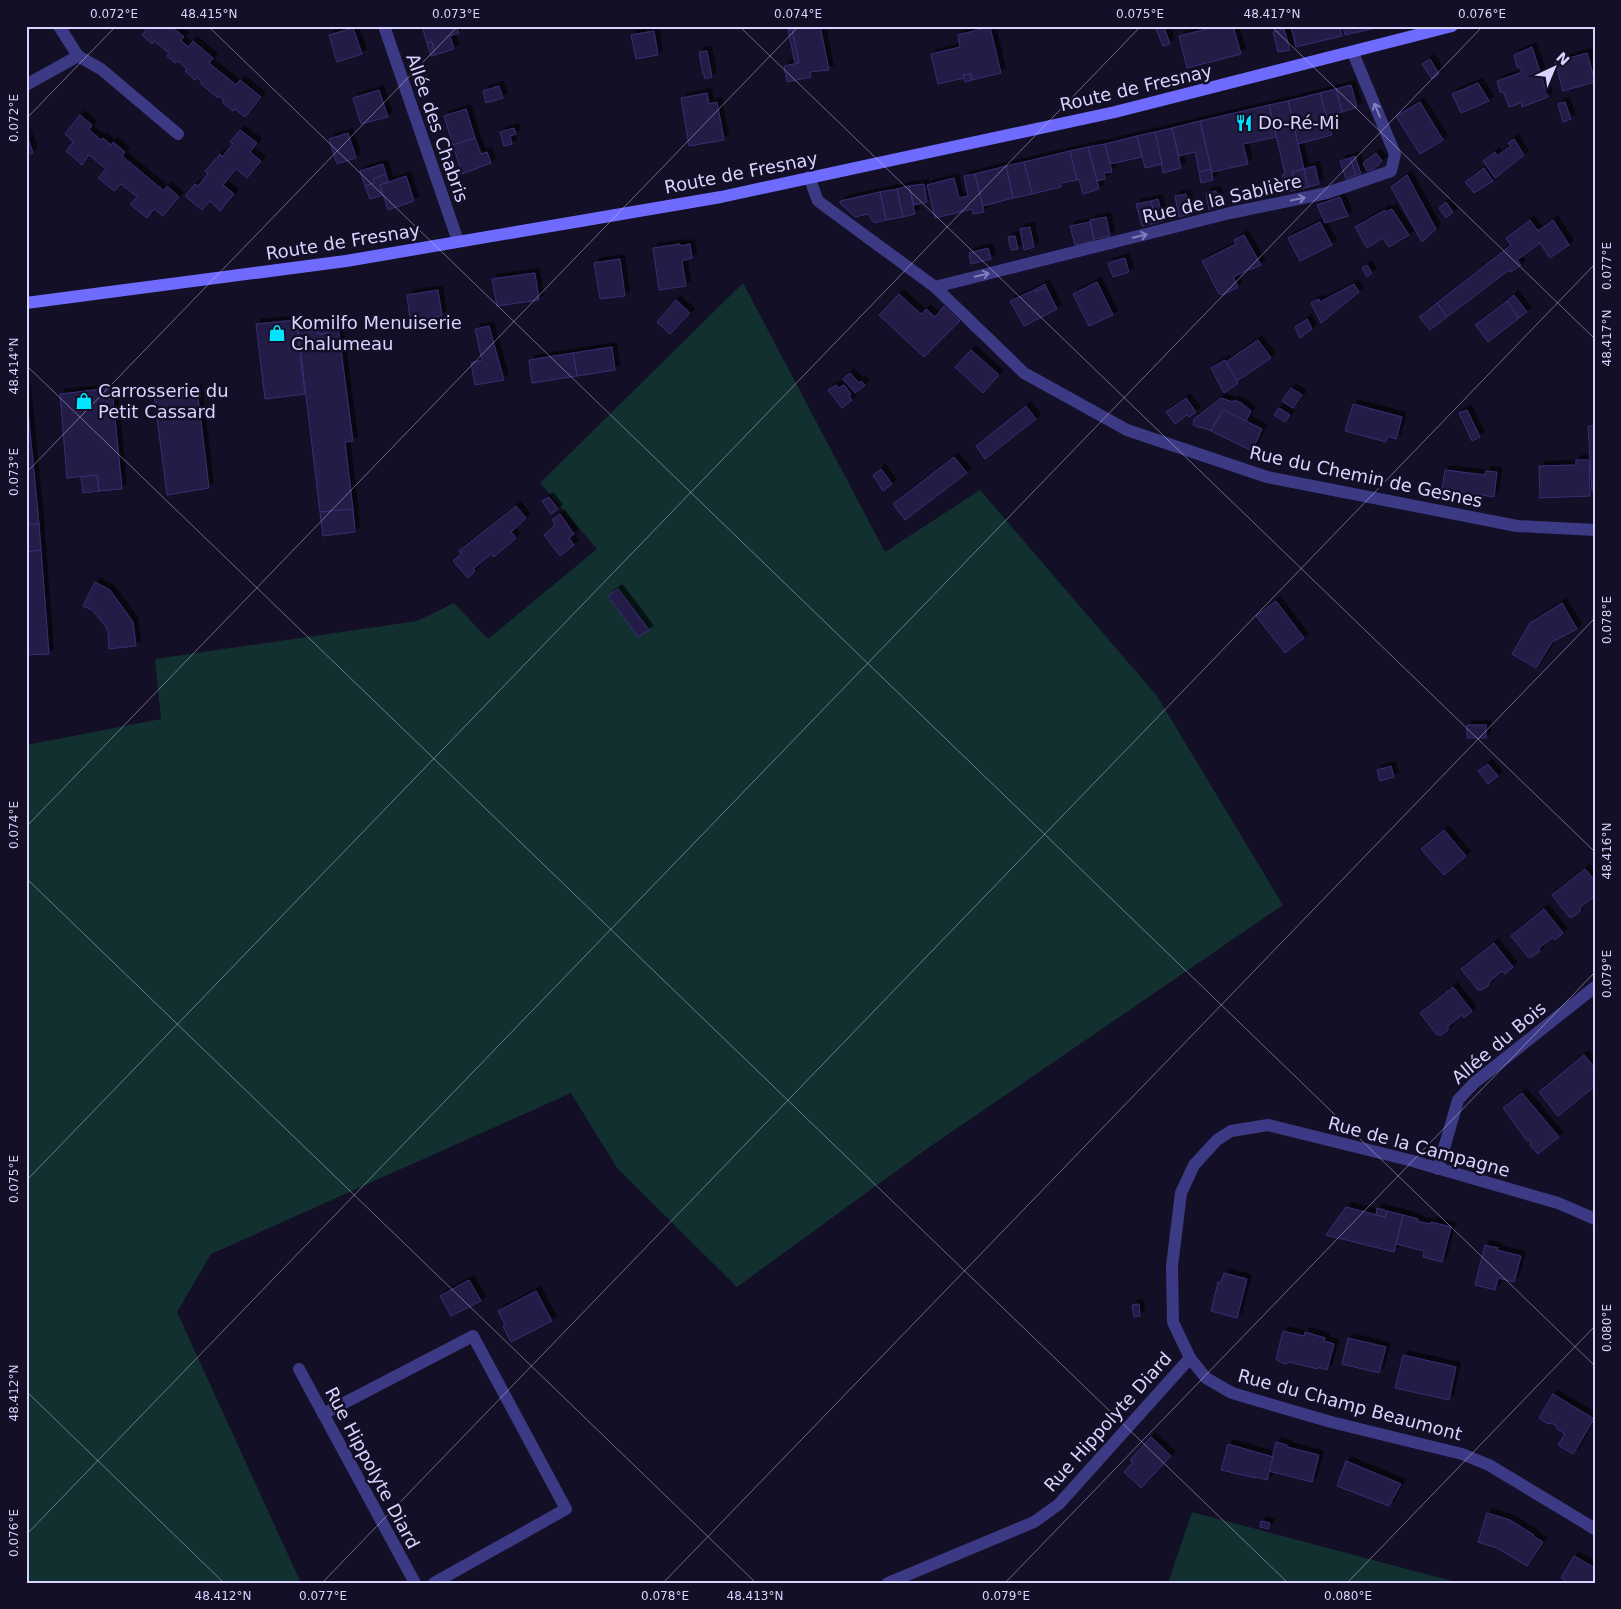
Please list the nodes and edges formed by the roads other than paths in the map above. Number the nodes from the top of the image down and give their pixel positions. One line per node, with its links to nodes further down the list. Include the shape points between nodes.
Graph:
1 (59, 26): 5 (street)
2 (384, 26): 9 (street, Allée des Chabris)
3 (1452, 26): 4 (street, Route de Fresnay)
4 (1352, 53): 8 (street, Route de Fresnay, via 1115,112); 10 (street, Rue de la Sablière, one-way to 4, via 1327,192 1391,171 1395,154)
5 (78, 56): 6 (street); 7 (street, via 101,69)
6 (26, 85)
7 (178, 134)
8 (809, 177): 9 (street, Route de Fresnay, via 721,197); 10 (street, Rue du Chemin de Gesnes, via 818,201)
9 (458, 242): 11 (street, Route de Fresnay, via 336,262)
10 (935, 287): 12 (street, Rue du Chemin de Gesnes, via 1024,373 1126,430 1267,477 1517,526)
11 (26, 303)
12 (1595, 530)
13 (1595, 987): 15 (street, Allée du Bois, via 1474,1083 1458,1100)
14 (1231, 1131): 15 (street, Rue de la Campagne, via 1268,1125); 17 (street, Rue du Champ Beaumont, via 1217,1140 1194,1165 1181,1193 1172,1266 1173,1322)
15 (1438, 1169): 16 (street, Rue de la Campagne, via 1558,1203)
16 (1595, 1219)
17 (1190, 1358): 20 (street, Rue du Champ Beaumont, via 1206,1378 1232,1393 1331,1422 1462,1454 1489,1465); 23 (street, Rue Hippolyte Diard, via 1059,1504 1034,1522)
18 (299, 1369): 19 (street, Rue Hippolyte Diard)
19 (323, 1414): 21 (street, Rue Hippolyte Diard); 22 (street, via 473,1336 566,1509)
20 (1595, 1529)
21 (415, 1583)
22 (434, 1583)
23 (888, 1583)

